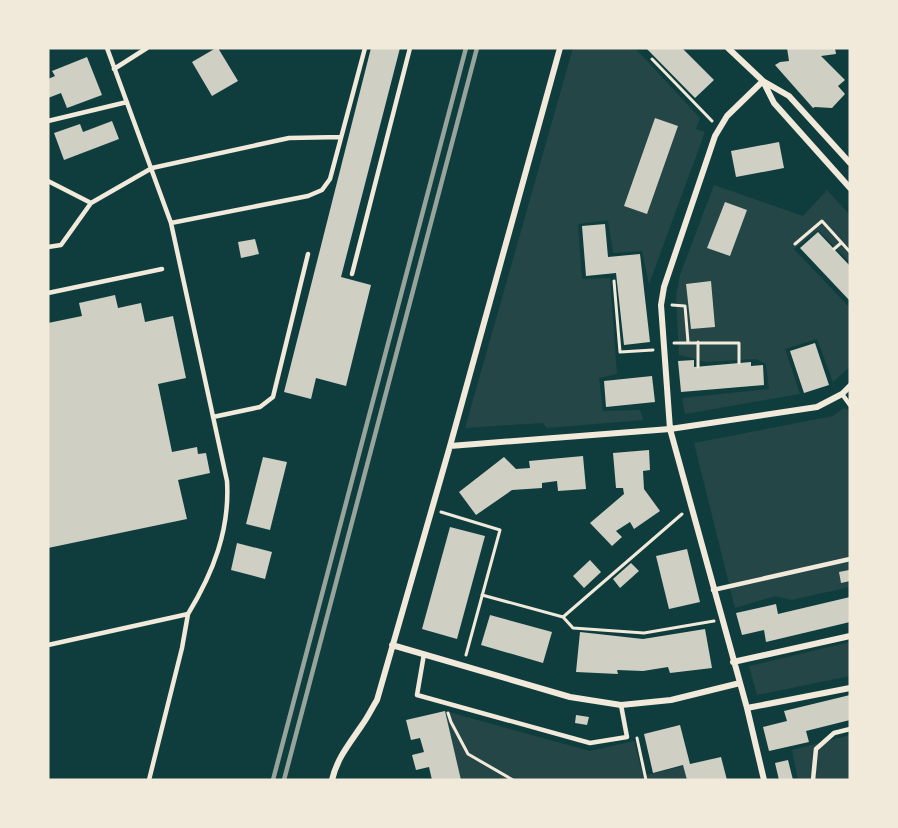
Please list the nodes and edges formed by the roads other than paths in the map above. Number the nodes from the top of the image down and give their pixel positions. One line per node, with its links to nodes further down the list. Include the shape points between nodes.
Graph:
1 (108, 48): 7 (lane)
2 (147, 48): 7 (lane)
3 (365, 48): 11 (lane)
4 (410, 48): 21 (lane)
5 (560, 48): 28 (street)
6 (728, 48): 8 (street)
7 (114, 69): 9 (lane)
8 (763, 81): 12 (street, via 789,96); 15 (street, via 774,103); 27 (street, via 719,129 664,287 661,305)
9 (127, 102): 10 (lane); 13 (lane)
10 (48, 121)
11 (341, 136): 13 (lane, via 289,138); 17 (lane, via 330,179 322,190 309,196)
12 (850, 163)
13 (152, 168): 16 (lane); 17 (lane)
14 (48, 181): 16 (lane)
15 (850, 188)
16 (91, 203): 18 (lane, via 62,245)
17 (171, 223): 26 (lane)
18 (48, 247)
19 (308, 254): 26 (lane, via 273,397 260,407)
20 (162, 269): 22 (lane)
21 (352, 274)
22 (48, 293)
23 (850, 386): 24 (street)
24 (842, 394): 25 (lane); 27 (street, via 817,407)
25 (850, 405)
26 (213, 417): 31 (lane, via 228,501 216,561)
27 (670, 429): 28 (street); 30 (street)
28 (450, 446): 34 (street)
29 (850, 559): 30 (lane)
30 (713, 590): 36 (street)
31 (188, 614): 33 (lane); 42 (lane)
32 (850, 636): 36 (street)
33 (48, 645)
34 (392, 645): 35 (street); 43 (street, via 377,699 344,748)
35 (424, 654): 39 (street, via 570,697); 39 (lane, via 417,695 590,743 627,737)
36 (733, 662): 37 (street)
37 (740, 683): 39 (street, via 671,700); 40 (street)
38 (850, 688): 40 (street)
39 (621, 705)
40 (747, 708): 44 (street)
41 (850, 729): 45 (lane, via 834,733 816,749)
42 (148, 780)
43 (332, 780)
44 (764, 780)
45 (813, 780)

